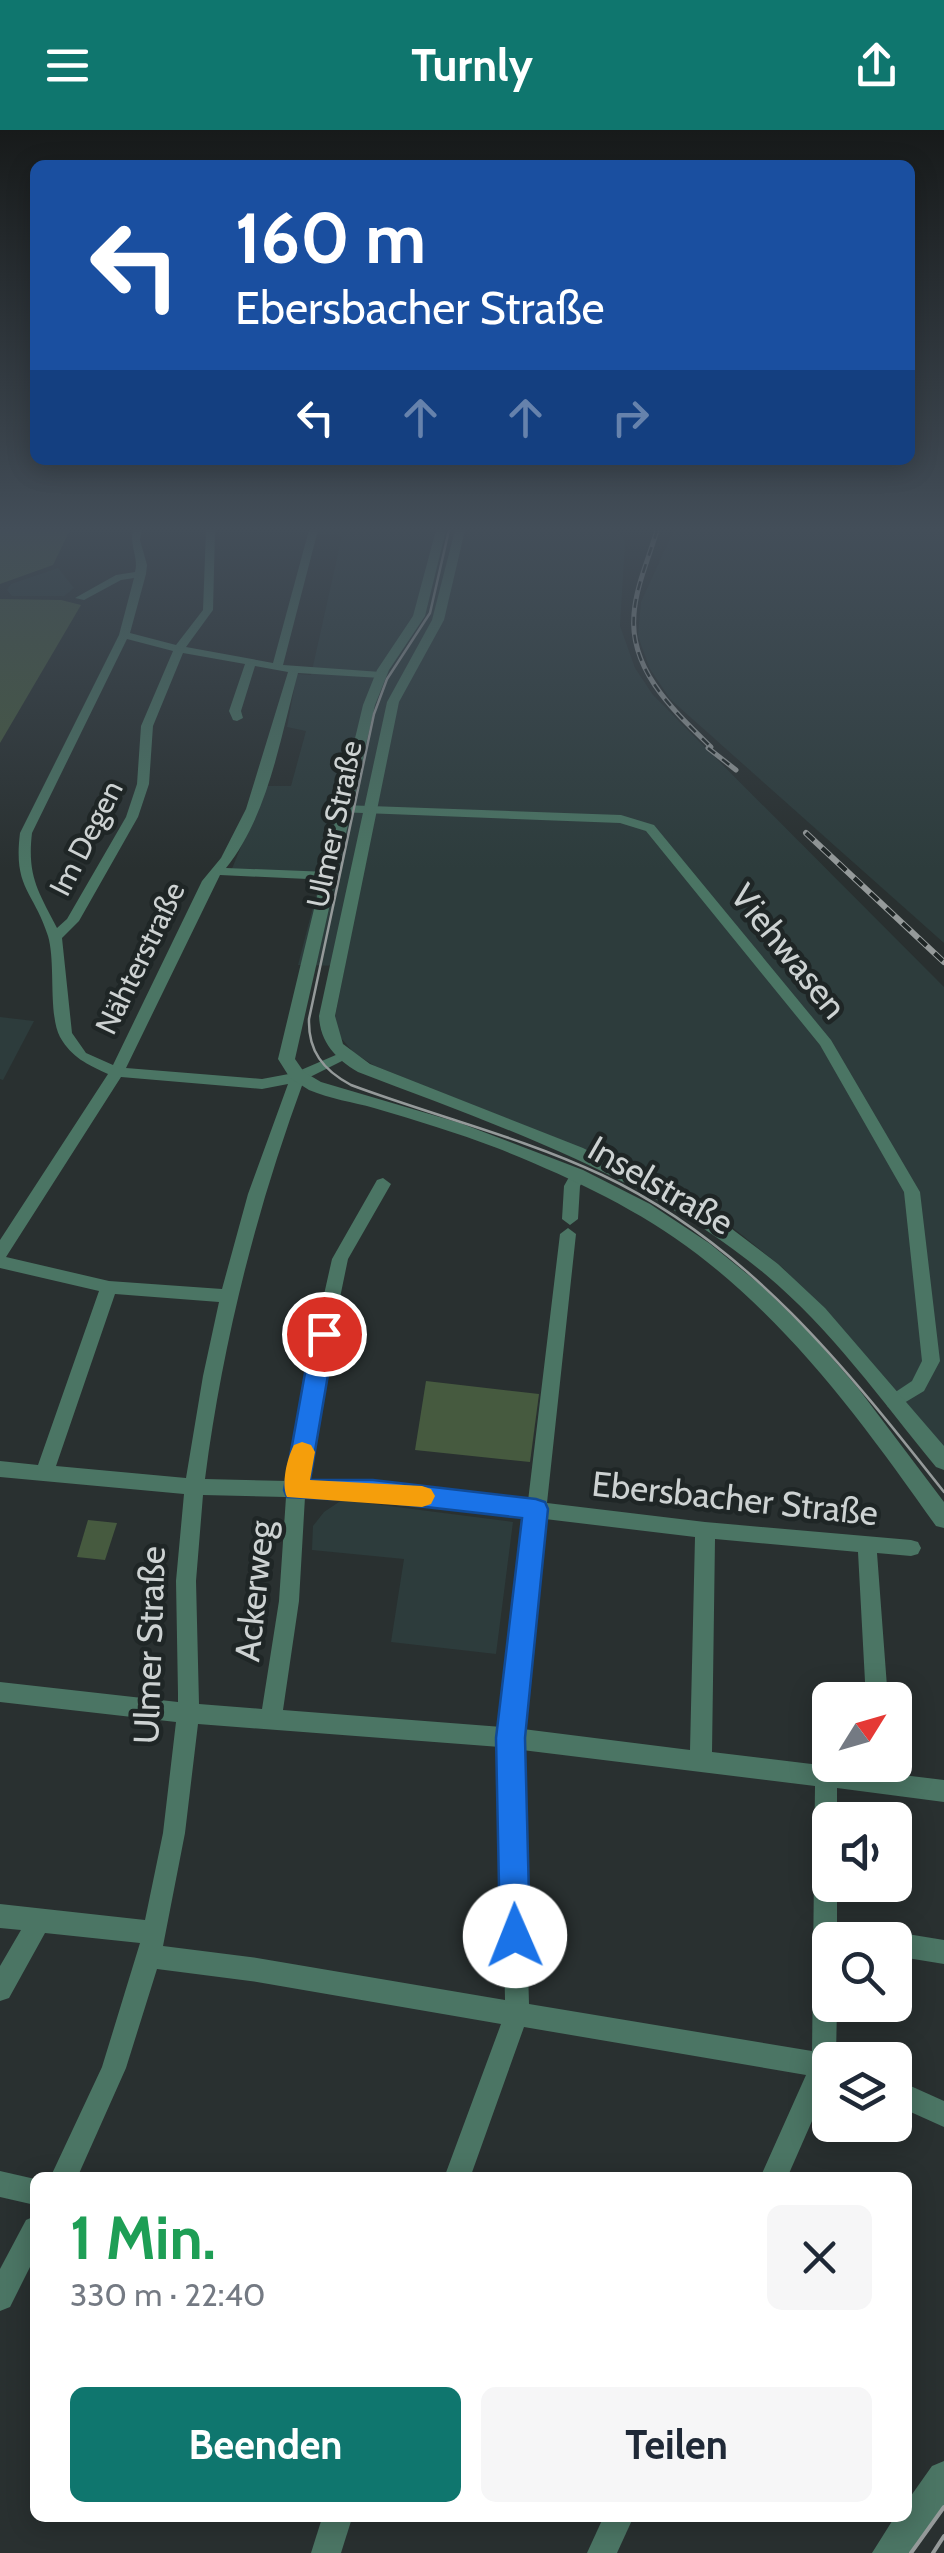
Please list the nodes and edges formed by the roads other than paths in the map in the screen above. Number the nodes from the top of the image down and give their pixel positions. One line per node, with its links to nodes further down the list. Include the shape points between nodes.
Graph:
1 (120, 643): 17 (street, via 26,833 28,882)
2 (156, 643): 7 (street)
3 (183, 643): 7 (street, Im Degen)
4 (282, 643): 9 (street)
5 (402, 643): 11 (street, Ulmer Straße)
6 (425, 643): 14 (street, Ulmer Straße, via 393,702)
7 (179, 649): 8 (street); 17 (street, Im Degen, via 147,726 143,784 132,818 72,922)
8 (251, 662): 9 (street); 12 (street)
9 (276, 666): 10 (street)
10 (294, 670): 11 (street); 15 (street, Nähterstraße, via 260,787)
11 (381, 674): 13 (street, Ulmer Straße)
12 (237, 718)
13 (342, 809): 14 (street, Viehwasen); 16 (street, Ulmer Straße)
14 (368, 810): 18 (street, Ulmer Straße, via 327,1016 330,1038); 27 (street, Viehwasen, via 620,819 650,828 826,1044 912,1192 930,1361 918,1386)
15 (217, 872): 16 (street); 19 (street, Nähterstraße)
16 (330, 876): 20 (street, Ulmer Straße, via 284,1057)
17 (55, 936): 19 (street, via 64,1033 81,1056)
18 (345, 1056): 20 (street); 27 (street, Inselstraße, via 624,1171 685,1205 774,1271)
19 (117, 1072): 20 (street, via 255,1084); 23 (street, Nähterstraße)
20 (290, 1079): 21 (street, Inselstraße); 26 (street, Ulmer Straße)
21 (579, 1174): 33 (street, via 572,1186); 34 (street, Inselstraße, via 668,1221 748,1280 836,1376)
22 (383, 1184): 32 (street, Ackerweg, via 340,1259)
23 (0, 1253)
24 (0, 1262): 25 (street)
25 (109, 1287): 26 (street); 30 (street)
26 (230, 1296): 31 (street, Ulmer Straße, via 207,1391)
27 (894, 1402): 28 (street, Inselstraße)
28 (944, 1461)
29 (0, 1469): 30 (street, Ebersbacher Straße)
30 (45, 1472): 31 (street, Ebersbacher Straße)
31 (194, 1487): 32 (street, Ebersbacher Straße); 40 (street, Ulmer Straße, via 186,1568)
32 (296, 1490): 33 (street, Ebersbacher Straße, via 373,1491); 41 (street, Ackerweg, via 289,1601)
33 (536, 1509): 35 (street, Ebersbacher Straße); 42 (street)
34 (944, 1519)
35 (705, 1530): 36 (street, Ebersbacher Straße); 43 (street)
36 (867, 1545): 37 (street, Ebersbacher Straße); 38 (street)
37 (912, 1548)
38 (877, 1682)
39 (0, 1692): 40 (street)
40 (188, 1712): 41 (street); 51 (street, Ulmer Straße)
41 (271, 1720): 42 (street)
42 (510, 1738): 43 (street); 55 (street)
43 (701, 1761): 44 (street)
44 (812, 1774)
45 (826, 1782): 50 (street)
46 (910, 1782): 47 (street)
47 (944, 1792)
48 (0, 1916): 49 (street)
49 (39, 1921): 51 (street); 54 (street)
50 (827, 1922)
51 (154, 1944): 55 (street); 60 (street, Ulmer Straße, via 100,2102)
52 (912, 1947): 53 (street)
53 (944, 1952)
54 (0, 1990)
55 (517, 2014): 56 (street); 61 (street)
56 (812, 2063)
57 (812, 2097): 62 (street)
58 (912, 2100): 59 (street)
59 (944, 2114)
60 (66, 2172)
61 (459, 2172)
62 (776, 2172)
63 (0, 2184): 64 (street)
64 (30, 2191)
65 (30, 2239): 66 (street)
66 (0, 2296)
67 (944, 2478): 70 (street)
68 (336, 2522): 72 (street)
69 (616, 2522): 73 (street)
70 (912, 2522)
71 (912, 2522): 74 (street)
72 (326, 2553)
73 (602, 2553)
74 (889, 2553)

